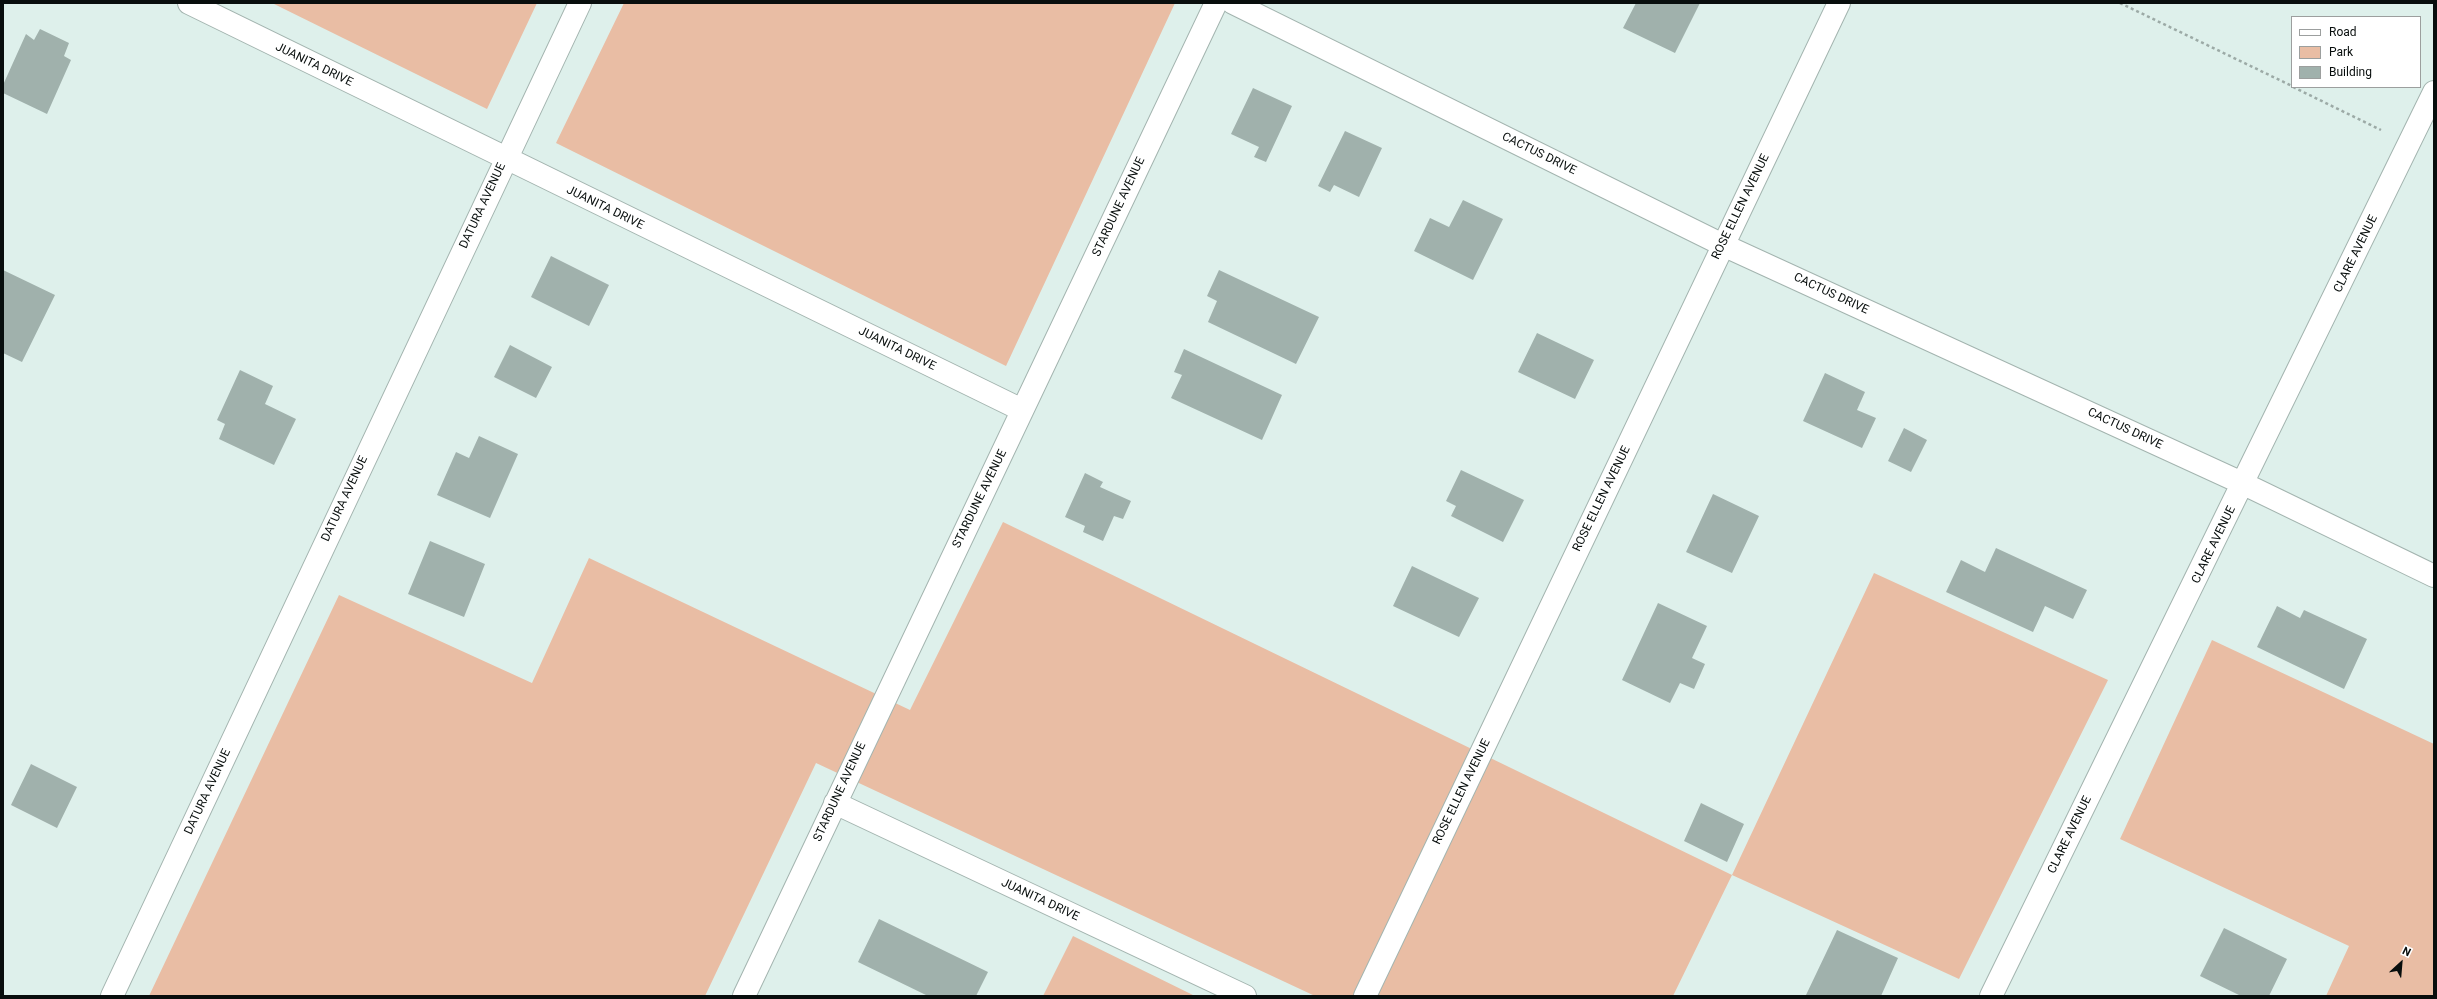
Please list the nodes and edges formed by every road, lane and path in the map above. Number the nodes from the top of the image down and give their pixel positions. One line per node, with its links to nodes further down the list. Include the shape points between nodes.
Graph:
1 (189, 3): 11 (street, JUANITA DRIVE)
2 (580, 3): 11 (street, DATURA AVENUE)
3 (1216, 3): 13 (street, STARDUNE AVENUE)
4 (1233, 3): 12 (street, CACTUS DRIVE)
5 (1839, 3): 12 (street, ROSE ELLEN AVENUE)
6 (2120, 3): 7 (path)
7 (2291, 86)
8 (2295, 88): 10 (path)
9 (2434, 92): 10 (street, CLARE AVENUE)
10 (2409, 143): 14 (street, CLARE AVENUE)
11 (505, 159): 13 (street, JUANITA DRIVE); 17 (street, DATURA AVENUE)
12 (1724, 245): 14 (street, CACTUS DRIVE); 20 (street, ROSE ELLEN AVENUE)
13 (1022, 410): 16 (street, STARDUNE AVENUE)
14 (2244, 484): 15 (street, CACTUS DRIVE); 21 (street, CLARE AVENUE)
15 (2434, 576)
16 (835, 803): 18 (street, STARDUNE AVENUE); 19 (street, JUANITA DRIVE)
17 (112, 996)
18 (744, 996)
19 (1245, 996)
20 (1365, 996)
21 (1991, 996)

